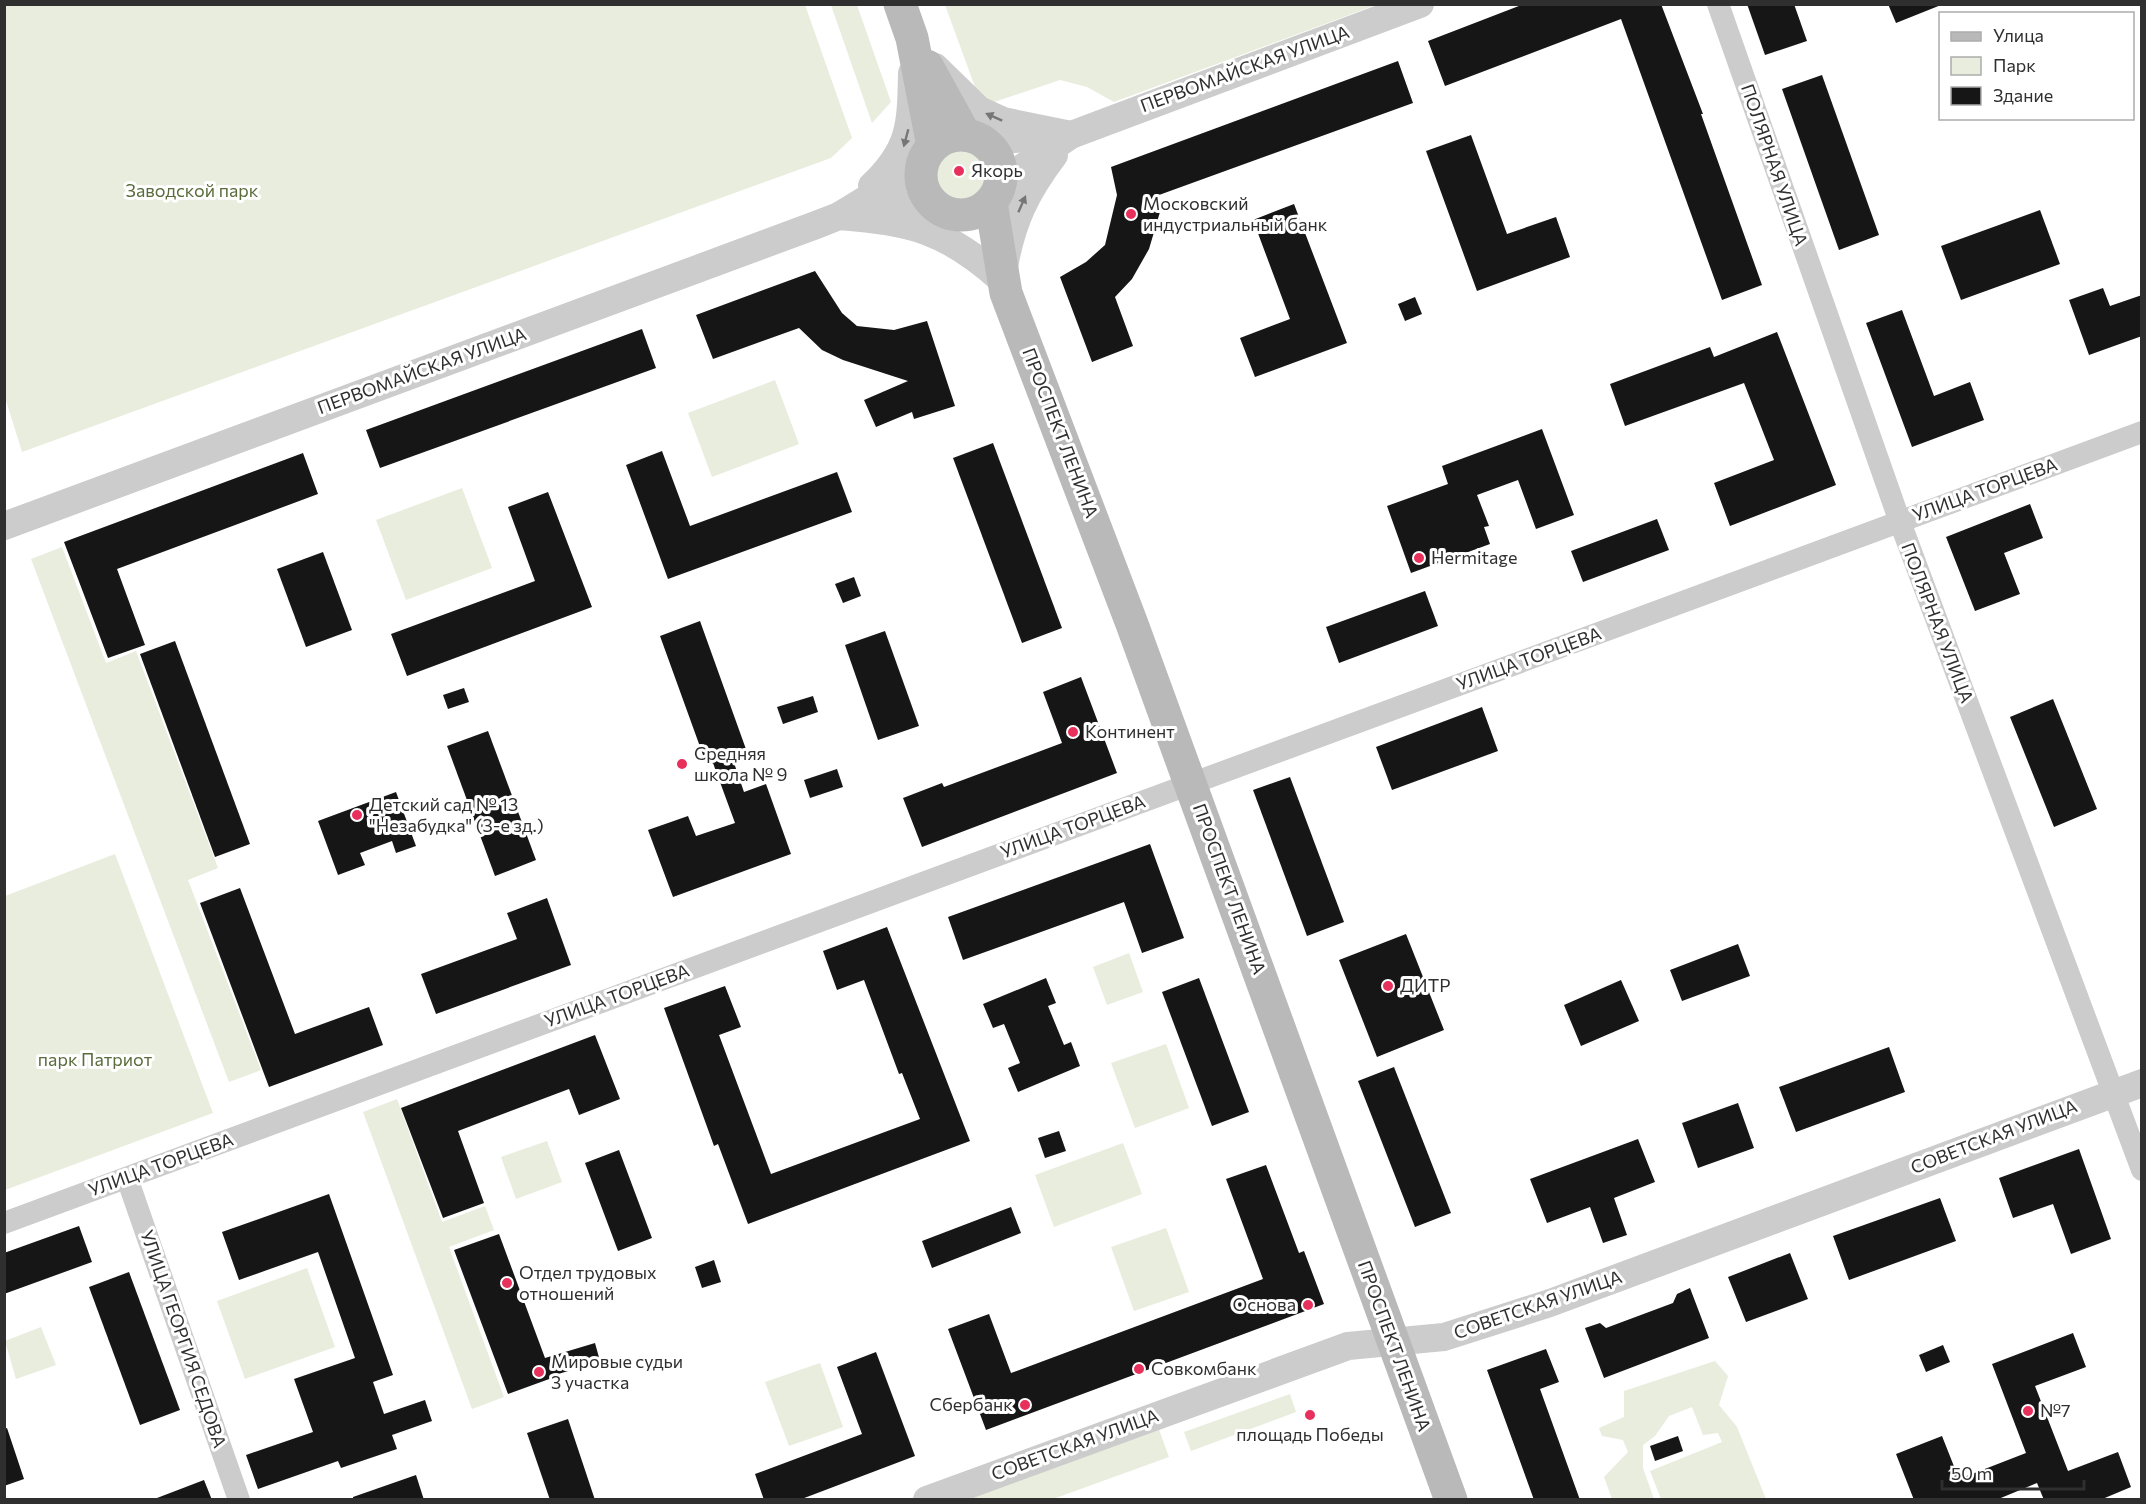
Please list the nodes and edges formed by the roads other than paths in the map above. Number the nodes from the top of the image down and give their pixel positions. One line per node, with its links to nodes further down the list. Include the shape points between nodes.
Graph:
1 (900, 4): 4 (main road)
2 (1420, 4): 5 (street, ПЕРВОМАЙСКАЯ УЛИЦА)
3 (1718, 4): 13 (street, ПОЛЯРНАЯ УЛИЦА)
4 (912, 38): 5 (street, one-way to 4, via 1003,121 979,110 955,89); 6 (main road); 7 (main road); 10 (street, one-way to 10, via 908,130 903,149 892,166)
5 (1071, 135): 6 (street); 8 (street); 11 (street, one-way to 5, via 1014,222 1024,196)
6 (974, 138): 7 (main road, via 947,137); 8 (main road, via 994,151 999,162)
7 (927, 156): 9 (main road, via 921,180); 10 (street)
8 (996, 193): 9 (main road, via 978,212 965,216); 11 (main road)
9 (941, 209): 10 (street); 11 (main road)
10 (839, 216): 11 (street, via 905,223 932,231 956,243); 14 (street, ПЕРВОМАЙСКАЯ УЛИЦА)
11 (1002, 280): 15 (main road, ПРОСПЕКТ ЛЕНИНА)
12 (2142, 432): 13 (street, УЛИЦА ТОРЦЕВА)
13 (1899, 522): 15 (street, УЛИЦА ТОРЦЕВА); 17 (street, ПОЛЯРНАЯ УЛИЦА)
14 (4, 526)
15 (1191, 784): 19 (street, УЛИЦА ТОРЦЕВА); 21 (main road, ПРОСПЕКТ ЛЕНИНА)
16 (2142, 1083): 17 (street, СОВЕТСКАЯ УЛИЦА)
17 (2114, 1093): 18 (street, ПОЛЯРНАЯ УЛИЦА); 21 (street, СОВЕТСКАЯ УЛИЦА, via 1550,1303 1444,1337)
18 (2142, 1170)
19 (127, 1178): 20 (street, УЛИЦА ТОРЦЕВА); 22 (street, УЛИЦА ГЕОРГИЯ СЕДОВА)
20 (4, 1223)
21 (1392, 1341): 23 (street, СОВЕТСКАЯ УЛИЦА, via 1348,1346); 24 (main road, ПРОСПЕКТ ЛЕНИНА)
22 (239, 1500)
23 (927, 1500)
24 (1451, 1500)

